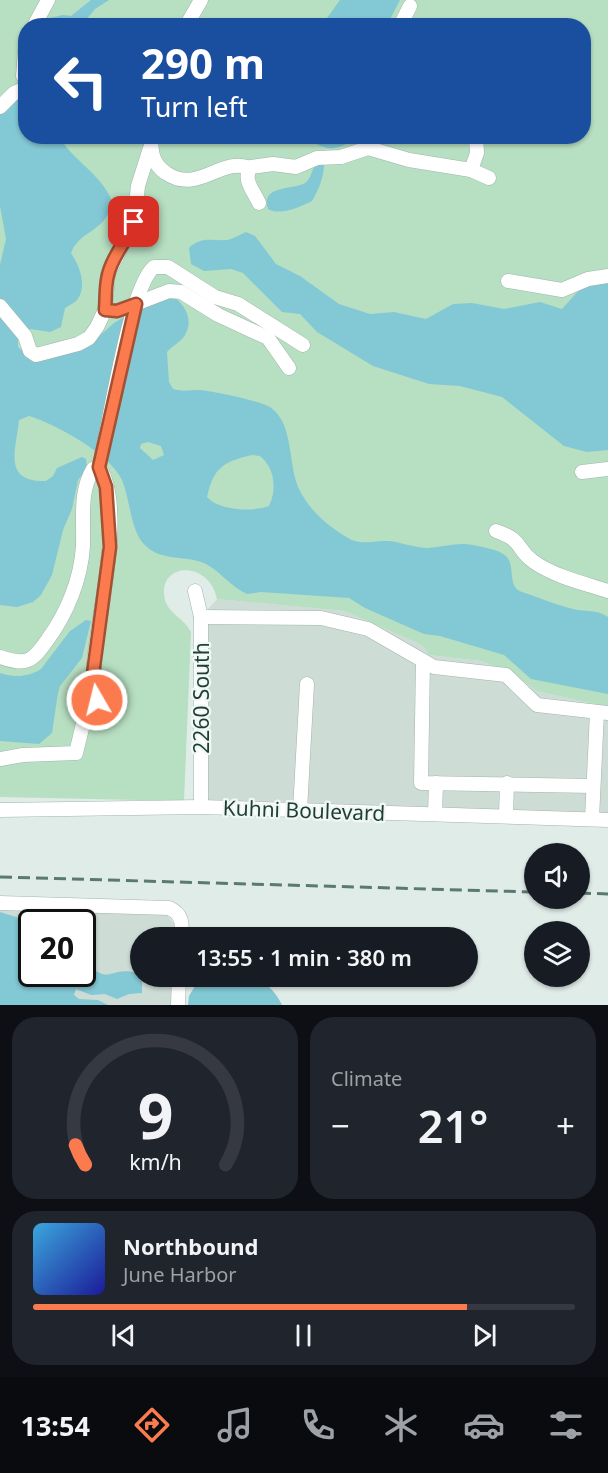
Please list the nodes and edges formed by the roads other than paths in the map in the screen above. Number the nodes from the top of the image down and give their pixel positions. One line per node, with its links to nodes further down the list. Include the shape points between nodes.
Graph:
1 (48, 0): 4 (street)
2 (201, 0): 5 (street)
3 (410, 6): 6 (street)
4 (38, 18)
5 (191, 18)
6 (404, 18)
7 (18, 88): 8 (street)
8 (0, 107)
9 (476, 144): 12 (street)
10 (150, 152): 11 (street, via 164,172 186,181 232,166); 19 (street, via 138,186 128,240 108,274)
11 (250, 168): 12 (street, via 258,164 296,167 317,158 340,157 368,148 409,160); 14 (street, via 247,180)
12 (471, 170): 13 (street)
13 (489, 178)
14 (259, 203)
15 (608, 276): 16 (street, via 562,290)
16 (508, 281)
17 (0, 306): 19 (street, via 36,355 78,344 93,333)
18 (135, 307): 19 (street); 20 (street, via 150,270 163,265 215,297 262,317); 21 (street, via 169,291 180,292 268,338); 22 (street)
19 (105, 310)
20 (303, 345)
21 (289, 368)
22 (100, 464): 29 (street, via 87,480 80,563 65,615 28,662 20,664); 33 (street, via 106,487 110,547 93,674 97,704 83,724 76,753)
23 (608, 469): 24 (street)
24 (582, 472)
25 (496, 531): 27 (street, via 514,538 534,562 558,575)
26 (195, 591): 28 (street, 2260 South)
27 (608, 591)
28 (201, 616): 30 (street, via 321,618 368,629); 37 (street, 2260 South)
29 (0, 657)
30 (423, 661): 32 (street, via 434,667 506,675 537,705); 34 (street, via 421,783)
31 (307, 684): 39 (street)
32 (602, 712): 36 (street)
33 (0, 759)
34 (436, 783): 35 (street); 40 (street)
35 (507, 783): 36 (street); 41 (street)
36 (593, 786): 42 (street)
37 (201, 807): 38 (street, Kuhni Boulevard); 39 (street, Kuhni Boulevard)
38 (0, 810)
39 (300, 810): 40 (street, Kuhni Boulevard)
40 (435, 814): 41 (street, Kuhni Boulevard)
41 (506, 816): 42 (street, Kuhni Boulevard)
42 (592, 819): 43 (street, Kuhni Boulevard)
43 (608, 819)
44 (0, 903): 45 (street, via 169,908 182,919)
45 (182, 927)
46 (179, 987): 47 (street)
47 (178, 1005)

